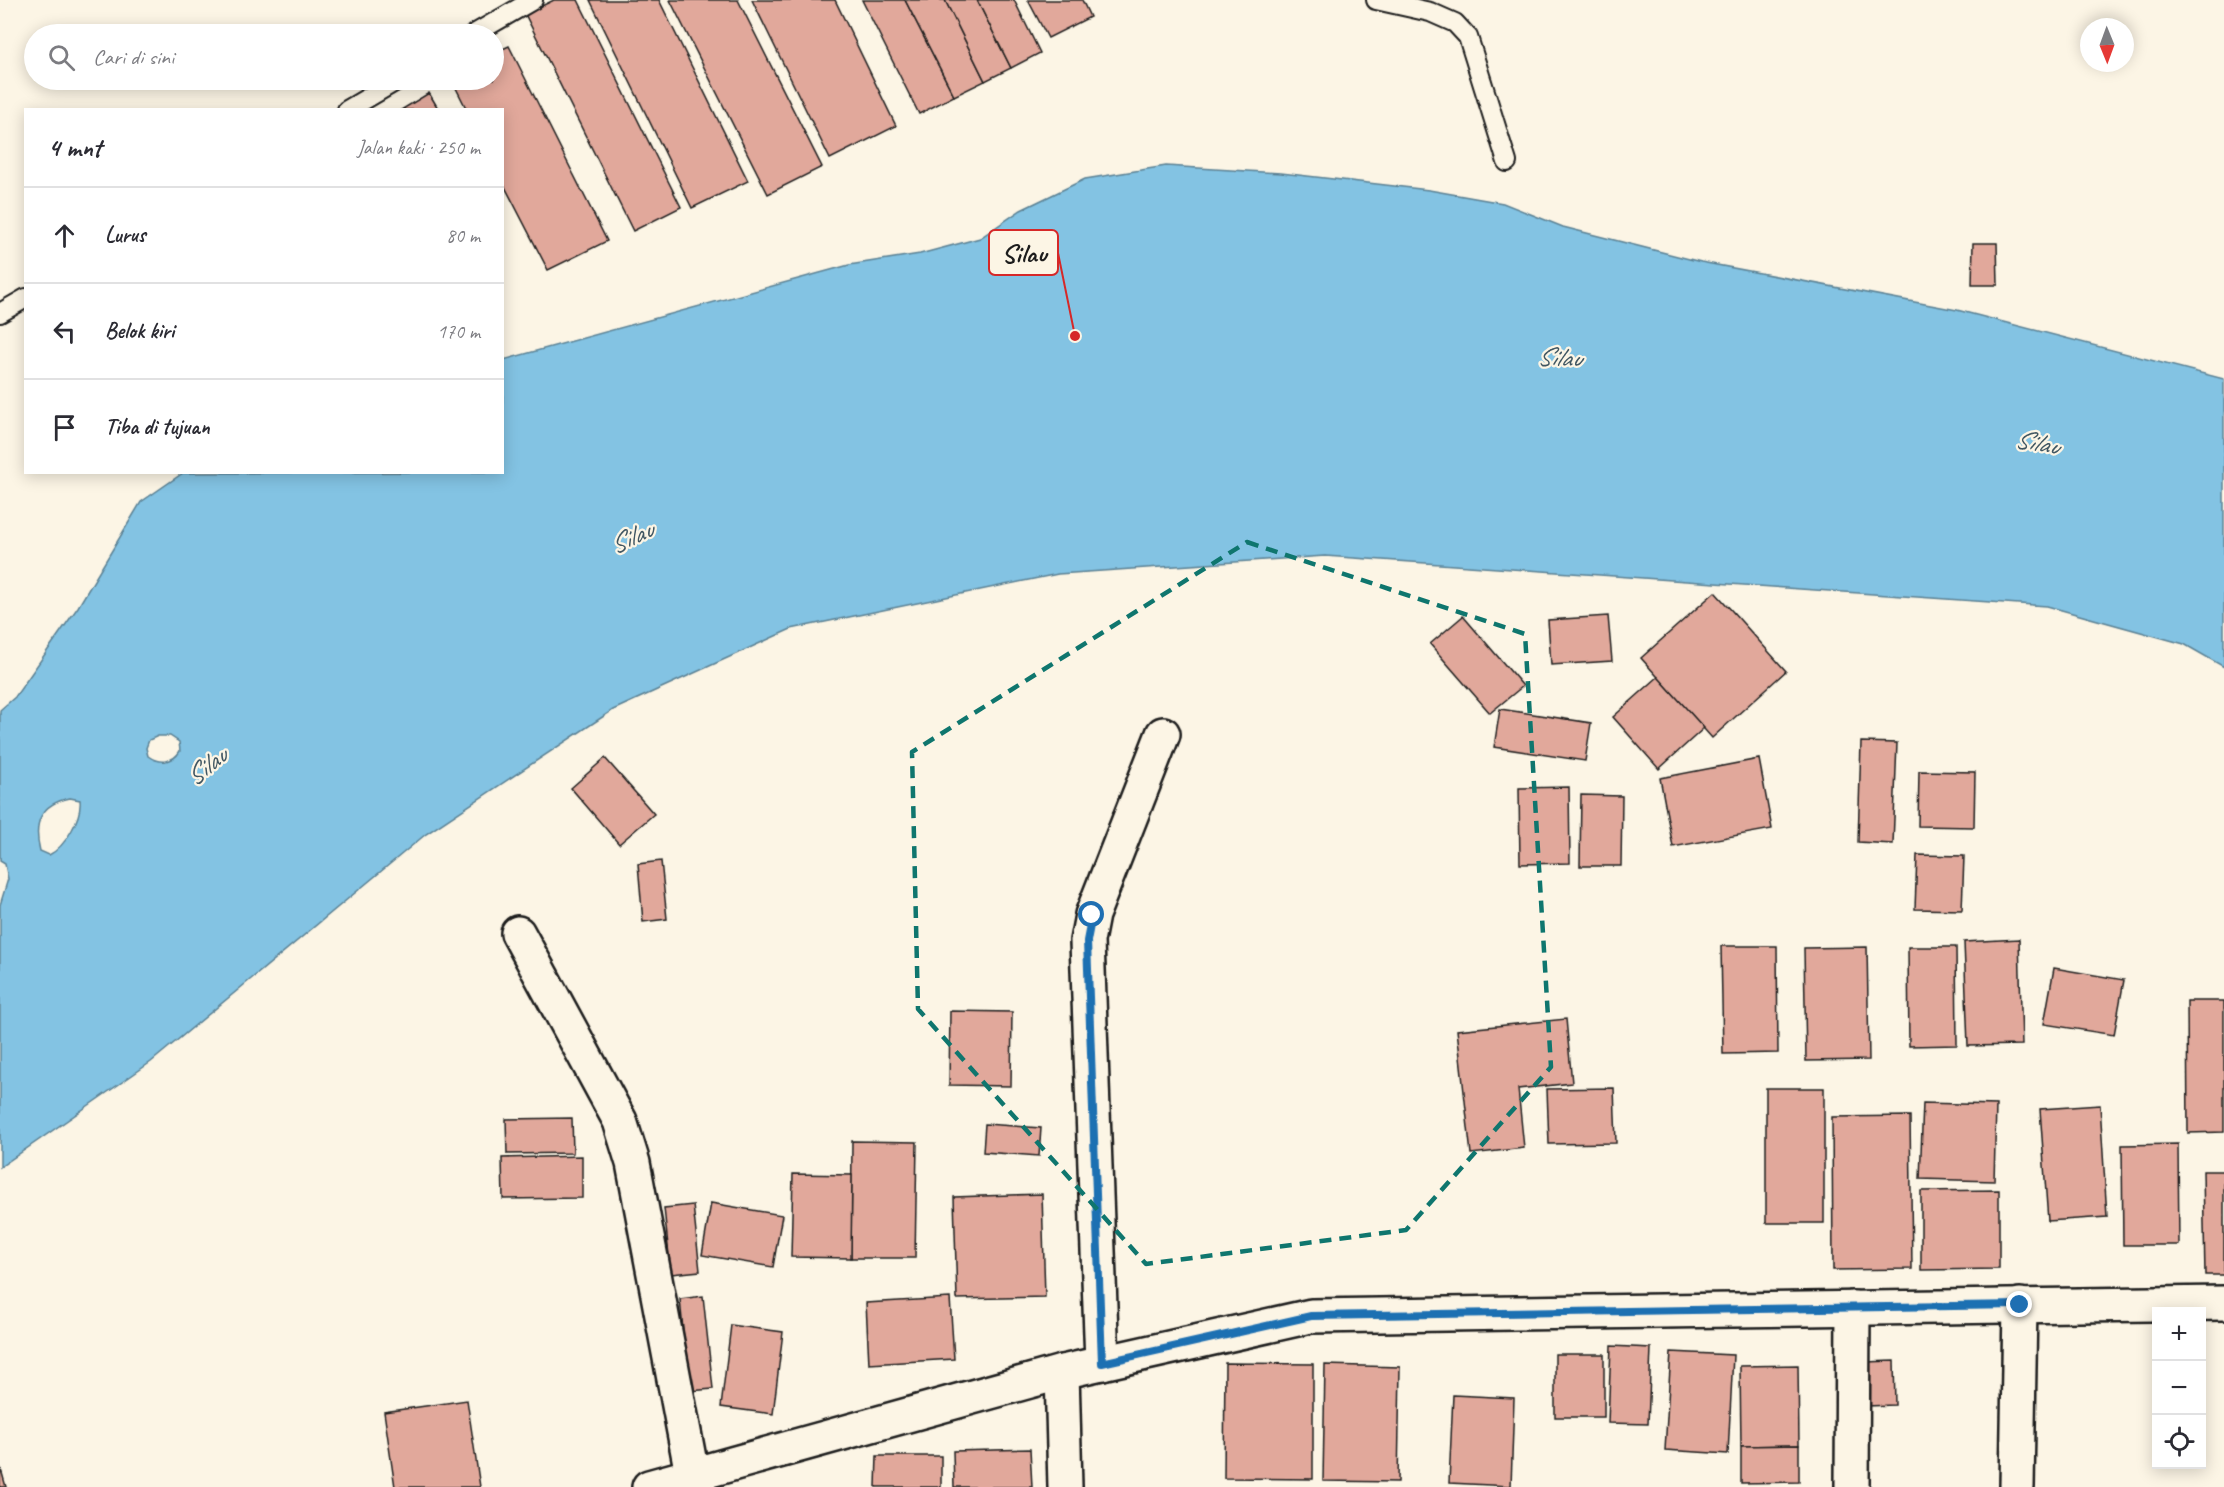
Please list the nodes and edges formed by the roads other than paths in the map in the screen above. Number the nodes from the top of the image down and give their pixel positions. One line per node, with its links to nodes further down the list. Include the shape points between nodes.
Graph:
1 (533, 0): 3 (lane)
2 (1376, 0): 6 (lane, via 1430,12 1455,23 1468,37)
3 (491, 24)
4 (381, 90): 5 (lane)
5 (350, 108)
6 (1507, 162)
7 (24, 299): 8 (lane)
8 (0, 313)
9 (1163, 734): 14 (street, via 1092,915 1087,941)
10 (518, 933): 16 (street, via 620,1121 627,1142)
11 (2224, 1303): 12 (street)
12 (2020, 1305): 13 (street); 20 (street)
13 (1853, 1308): 14 (street, via 1311,1316); 19 (street)
14 (1102, 1363): 15 (street)
15 (1062, 1372): 16 (street); 18 (street)
16 (692, 1474): 17 (street)
17 (649, 1487)
18 (1065, 1487)
19 (1852, 1487)
20 (2018, 1487)

